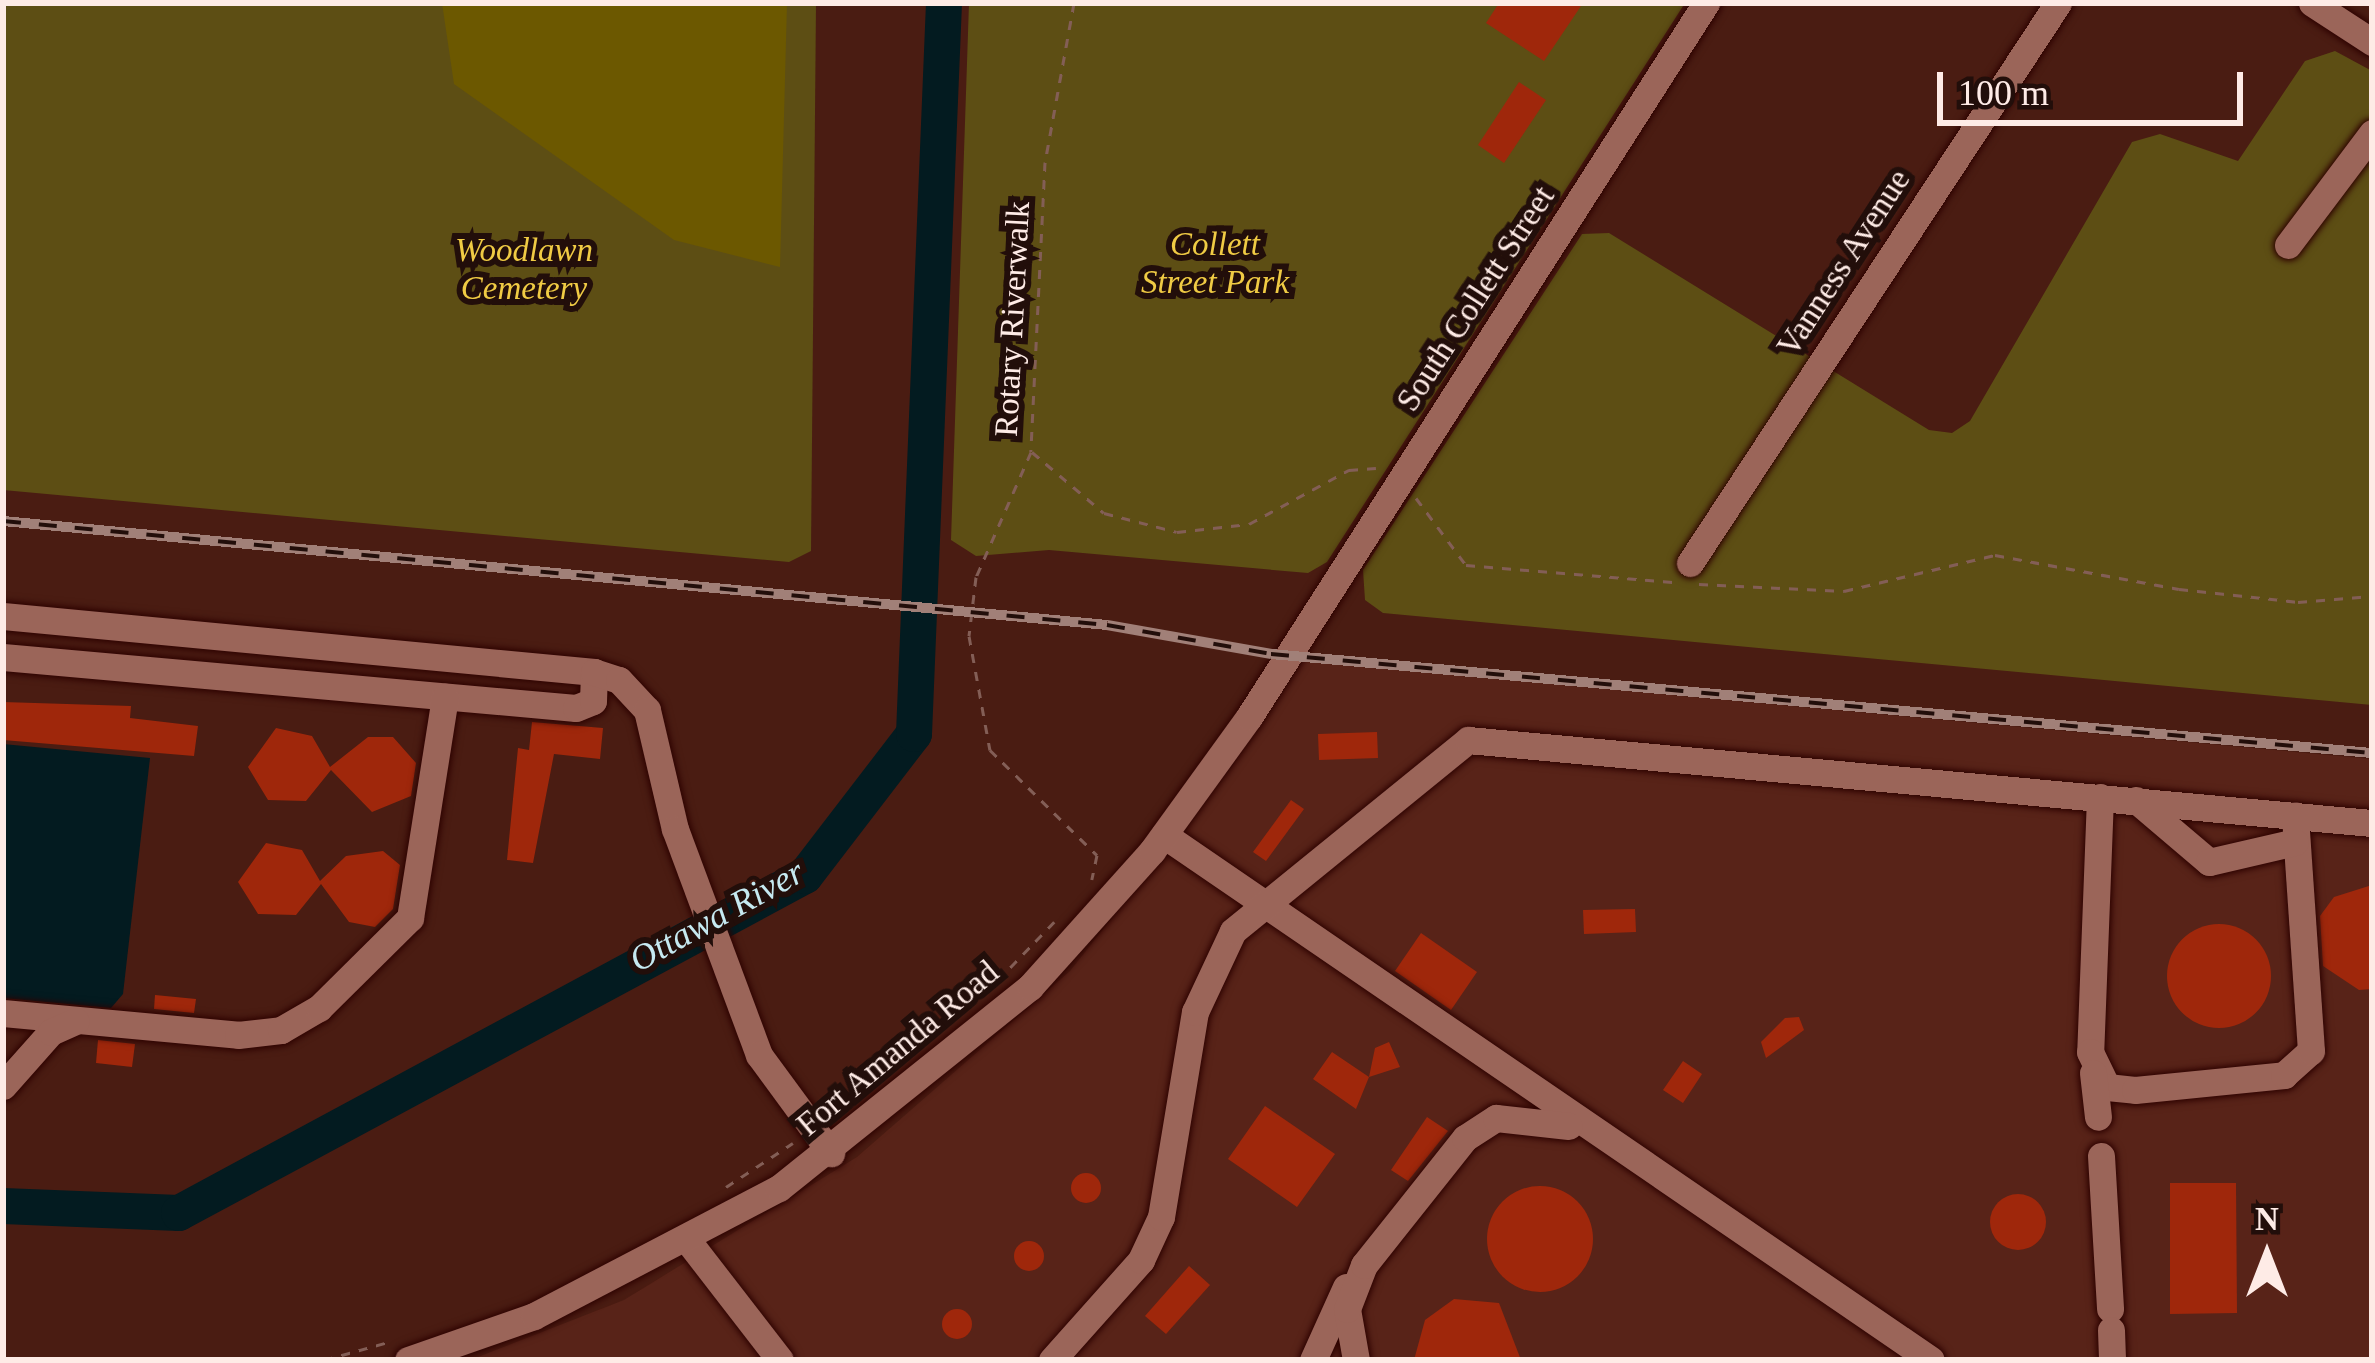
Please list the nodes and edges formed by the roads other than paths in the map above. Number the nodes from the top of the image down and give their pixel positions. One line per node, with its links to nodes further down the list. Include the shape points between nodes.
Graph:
1 (1706, 3): 9 (street, South Collett Street)
2 (2058, 3): 7 (street, Vanness Avenue)
3 (2312, 3): 4 (street)
4 (2372, 42)
5 (2372, 133): 6 (street)
6 (2288, 245)
7 (1690, 563)
8 (3, 616): 11 (street)
9 (1300, 631): 17 (street, Fort Amanda Road)
10 (3, 657): 12 (street)
11 (594, 671): 12 (street, via 584,707); 25 (street, via 644,703 675,829 759,1055)
12 (445, 697): 20 (street, via 417,900 386,950 281,1030)
13 (2100, 797): 14 (street); 18 (street, via 1478,739); 21 (street)
14 (2136, 800): 16 (street); 16 (street, via 2209,862)
15 (2372, 823): 16 (street)
16 (2295, 828): 21 (street, via 2312,1034 2301,1066 2135,1090)
17 (1165, 835): 18 (street); 25 (street, Fort Amanda Road, via 1030,987)
18 (1258, 902): 24 (street); 31 (street, via 1195,1012 1161,1217 1141,1260)
19 (3, 1012): 20 (street)
20 (80, 1021): 22 (street, via 51,1032)
21 (2093, 1073): 23 (street)
22 (3, 1086)
23 (2098, 1117)
24 (1588, 1132): 28 (street, via 1522,1116 1484,1122); 34 (street)
25 (831, 1153): 27 (street, Fort Amanda Road)
26 (2101, 1156): 35 (street)
27 (688, 1241): 29 (street, Fort Amanda Road, via 534,1316); 30 (street)
28 (1364, 1265): 32 (street); 33 (street, via 1348,1310)
29 (408, 1360)
30 (780, 1360)
31 (1052, 1360)
32 (1313, 1360)
33 (1356, 1360)
34 (1931, 1360)
35 (2112, 1360)

